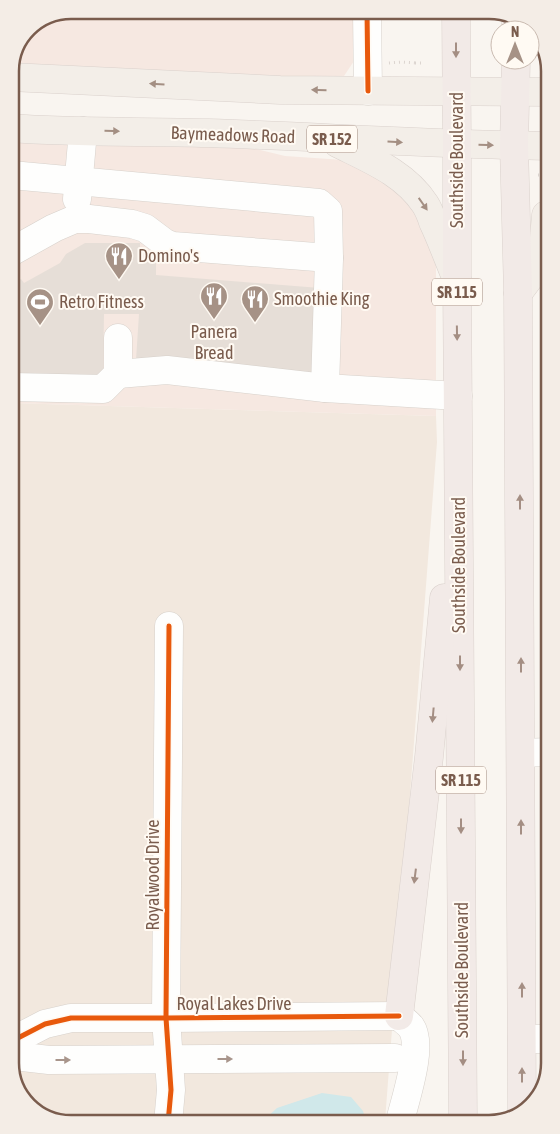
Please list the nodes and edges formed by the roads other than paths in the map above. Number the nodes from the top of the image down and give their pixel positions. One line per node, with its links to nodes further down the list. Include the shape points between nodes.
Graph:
1 (367, 19): 5 (street)
2 (456, 19): 6 (highway, Southside Boulevard / SR 115, one-way to 6)
3 (516, 70): 7 (highway)
4 (19, 76): 5 (main road, one-way to 4)
5 (368, 91): 6 (main road)
6 (456, 91): 7 (main road); 12 (highway, Southside Boulevard / SR 115)
7 (516, 92): 8 (main road); 13 (highway)
8 (541, 92)
9 (19, 128): 10 (main road, Baymeadows Road / SR 152)
10 (83, 131): 11 (main road, Baymeadows Road / SR 152, one-way to 11); 16 (street)
11 (326, 138): 12 (main road, Baymeadows Road / SR 152, one-way to 12); 21 (main road, one-way to 21, via 381,166 412,189 425,204)
12 (457, 144): 13 (main road, Baymeadows Road / SR 152, one-way to 13); 21 (highway, Southside Boulevard / SR 115)
13 (514, 146): 14 (main road, Baymeadows Road / SR 152); 22 (highway)
14 (541, 146)
15 (19, 176): 16 (street)
16 (79, 181): 17 (street); 19 (street, via 319,203 328,211)
17 (75, 219): 18 (street); 19 (street, via 132,224 173,246)
18 (19, 248)
19 (329, 258): 26 (street)
20 (541, 262): 22 (main road)
21 (456, 280): 27 (highway, Southside Boulevard / SR 115, one-way to 27)
22 (518, 293): 31 (highway, one-way to 22)
23 (118, 338): 24 (street)
24 (118, 374): 25 (street, via 103,389); 26 (street, via 167,370)
25 (19, 386)
26 (325, 388): 27 (street)
27 (458, 396): 28 (highway, Southside Boulevard / SR 115)
28 (458, 440): 32 (highway, one-way to 32, via 429,757); 44 (highway, Southside Boulevard / SR 115, one-way to 44)
29 (169, 626): 33 (street, Royalwood Drive)
30 (541, 752): 31 (street)
31 (521, 753): 35 (highway, one-way to 31)
32 (399, 1016): 33 (street, Royal Lakes Drive); 38 (street); 43 (street, via 412,1028 416,1043)
33 (166, 1018): 34 (street, Royal Lakes Drive, via 71,1018 45,1024); 39 (street, Royalwood Drive)
34 (19, 1037)
35 (522, 1039): 36 (street); 40 (highway, one-way to 35)
36 (541, 1039)
37 (19, 1057): 39 (street, one-way to 39, via 48,1060)
38 (395, 1058): 39 (street, one-way to 38); 42 (street)
39 (169, 1059): 41 (street, Royalwood Drive)
40 (522, 1103)
41 (169, 1115)
42 (392, 1115)
43 (401, 1115)
44 (464, 1115)

